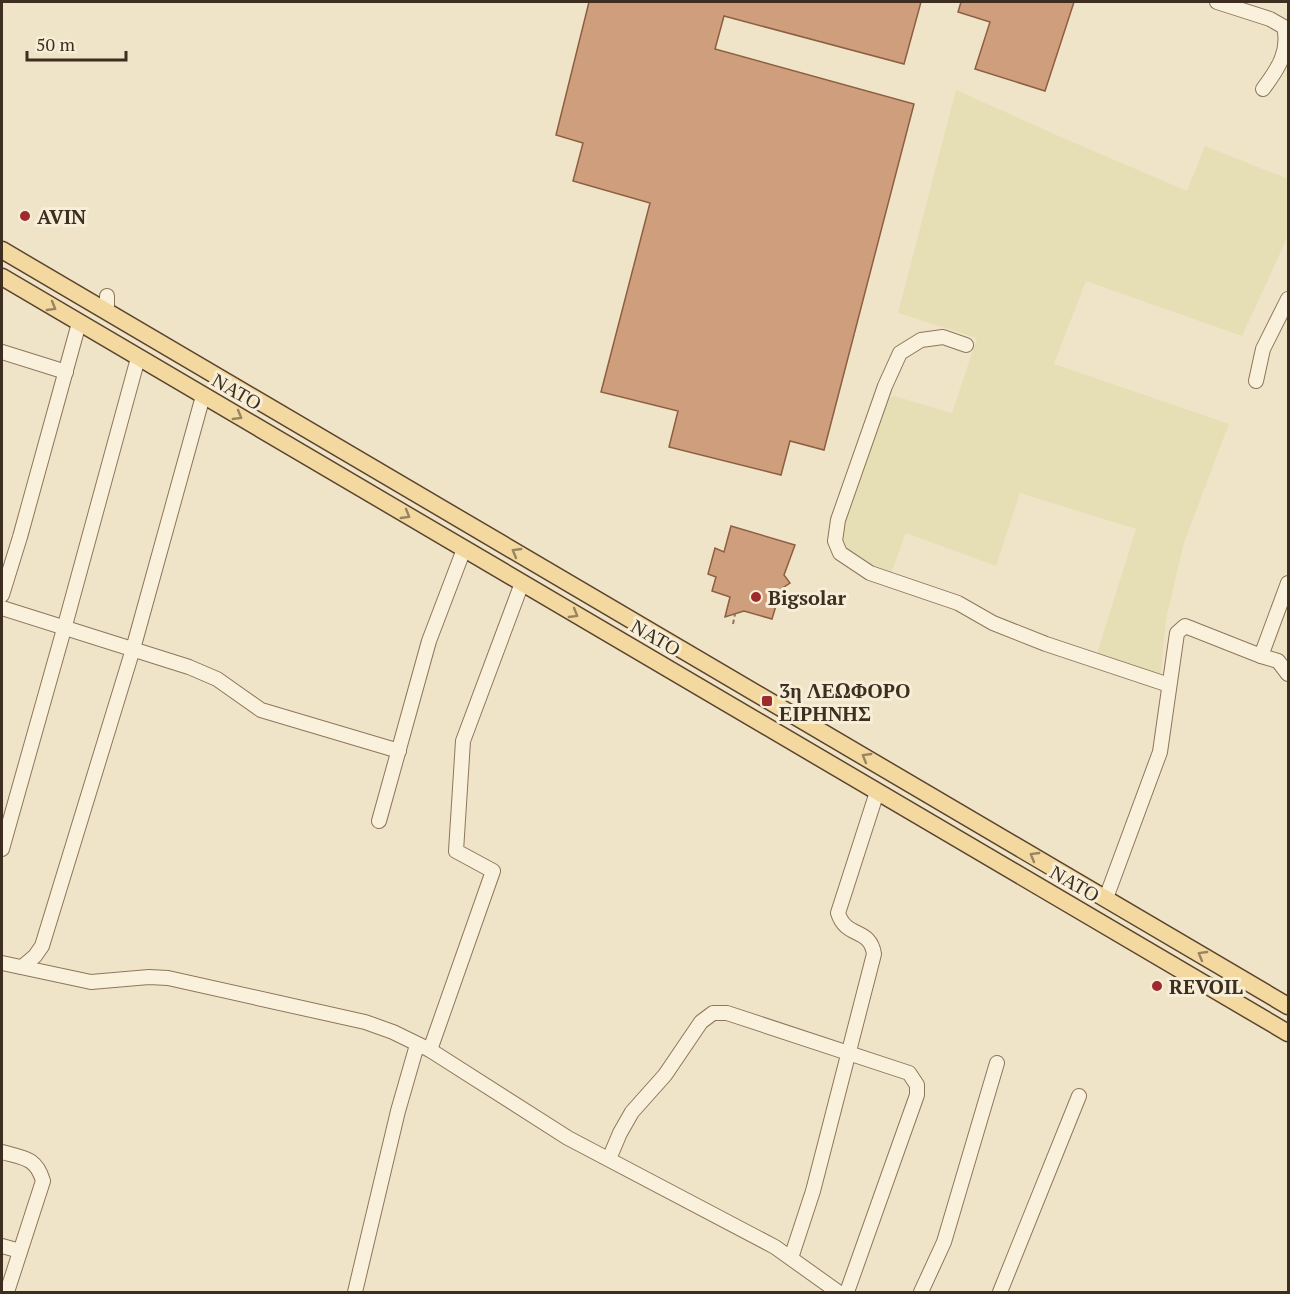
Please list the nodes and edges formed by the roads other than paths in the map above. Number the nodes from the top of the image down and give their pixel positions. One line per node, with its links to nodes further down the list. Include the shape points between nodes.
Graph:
1 (1217, 2): 2 (street, via 1284,27 1284,56)
2 (1263, 89)
3 (2, 250): 27 (main road, ΝΑΤΟ, one-way to 3, via 107,304)
4 (2, 277): 6 (main road, ΝΑΤΟ, one-way to 6)
5 (1288, 299): 11 (street, via 1263,349)
6 (79, 323): 9 (main road, ΝΑΤΟ); 10 (street)
7 (966, 345): 22 (street, via 943,337 921,340 900,353 838,520 835,541 840,553 870,573 958,603 1046,644)
8 (2, 352): 10 (street)
9 (138, 357): 12 (main road, ΝΑΤΟ); 18 (street)
10 (66, 372): 16 (street)
11 (1256, 381)
12 (203, 396): 13 (main road, ΝΑΤΟ, one-way to 13); 19 (street)
13 (464, 549): 14 (main road, ΝΑΤΟ); 23 (street, via 429,641)
14 (522, 583): 24 (main road, ΝΑΤΟ, one-way to 24); 32 (street, via 463,741 456,851 493,871)
15 (1288, 583): 20 (street)
16 (2, 595)
17 (2, 608): 18 (street)
18 (64, 629): 19 (street); 26 (street)
19 (133, 649): 23 (street, via 217,679 261,710); 29 (street, via 42,946)
20 (1261, 656): 21 (street, via 1278,661); 22 (street, via 1185,626 1177,633)
21 (1288, 674)
22 (1169, 685): 27 (street, via 1160,752)
23 (399, 751): 25 (street)
24 (877, 792): 31 (main road, ΝΑΤΟ); 33 (street, via 838,914 841,924 872,944 874,954)
25 (379, 821)
26 (2, 849)
27 (1106, 898): 30 (main road, ΝΑΤΟ, one-way to 27)
28 (2, 963): 29 (street)
29 (22, 967): 32 (street, via 91,982 168,978 365,1022)
30 (1288, 1006)
31 (1288, 1033)
32 (424, 1047): 37 (street); 42 (street, via 398,1111)
33 (849, 1053): 37 (street, via 727,1012 713,1013 701,1022 666,1076 632,1112); 40 (street); 44 (street, via 909,1073 918,1090)
34 (997, 1063): 45 (street, via 944,1242)
35 (1079, 1096): 46 (street)
36 (2, 1152): 39 (street, via 31,1160 43,1181)
37 (609, 1159): 40 (street)
38 (2, 1246): 39 (street)
39 (20, 1251): 41 (street)
40 (791, 1258): 43 (street)
41 (6, 1293)
42 (355, 1293)
43 (838, 1293)
44 (847, 1293)
45 (921, 1293)
46 (999, 1293)

